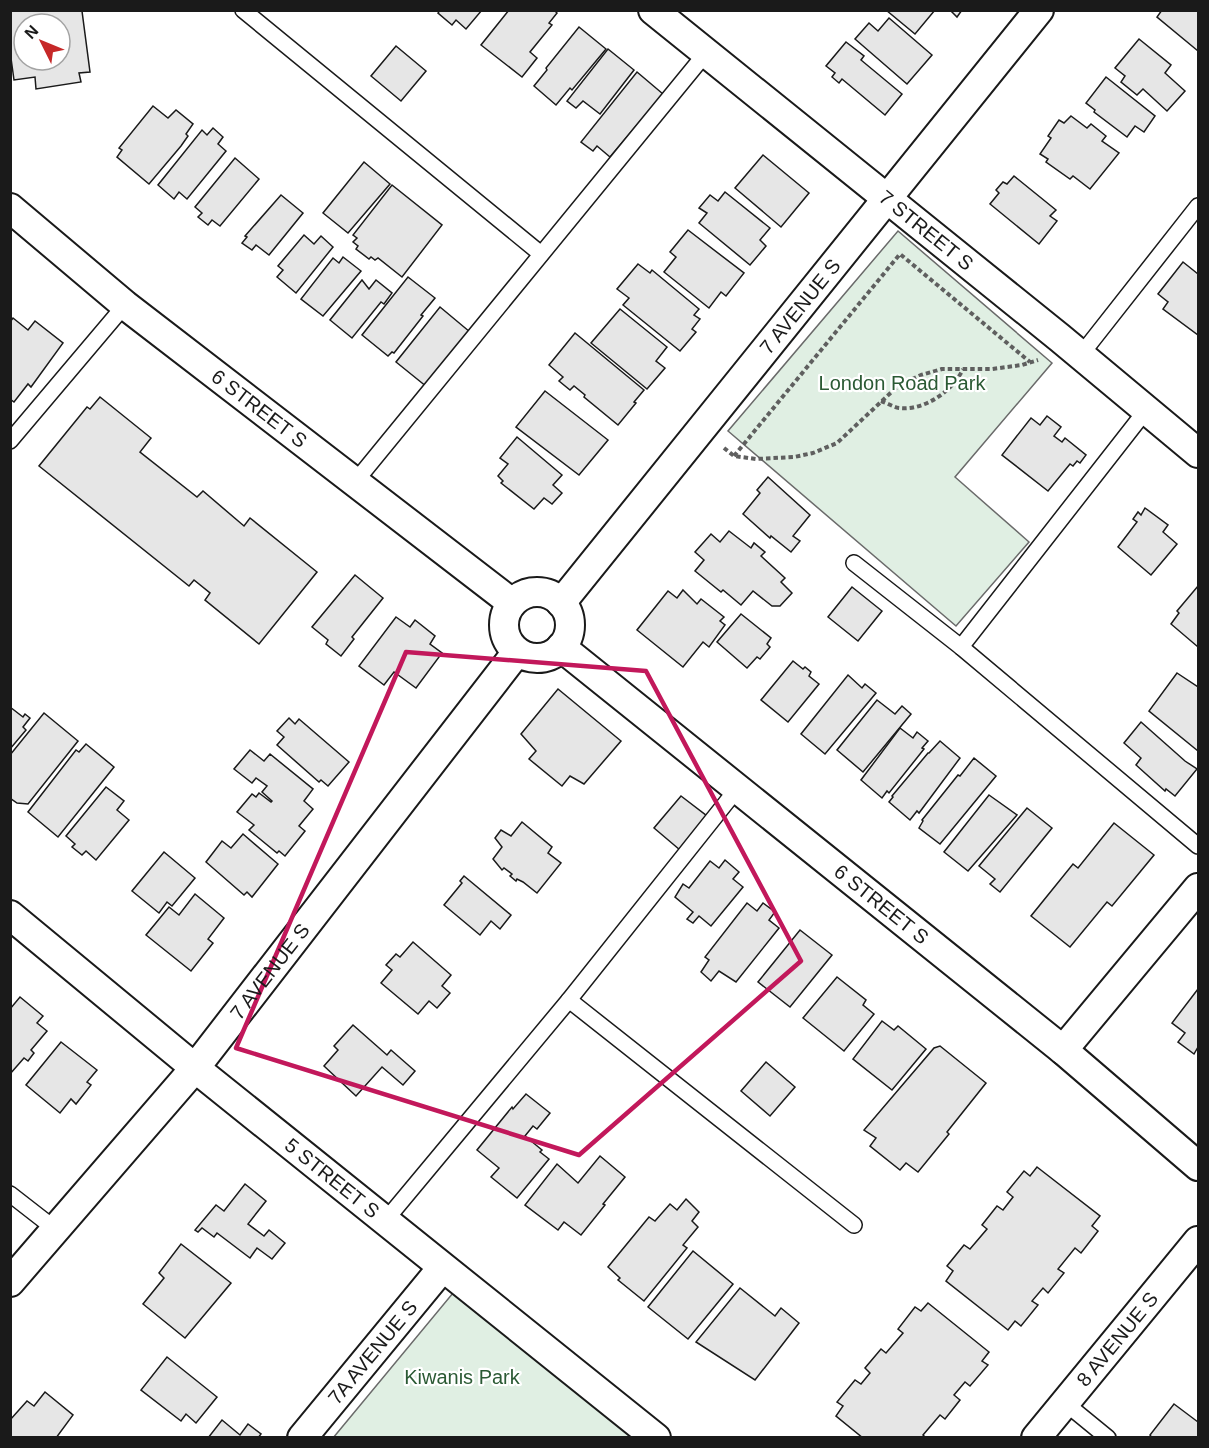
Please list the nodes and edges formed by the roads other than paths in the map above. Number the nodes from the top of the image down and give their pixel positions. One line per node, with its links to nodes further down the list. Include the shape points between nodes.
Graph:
1 (243, 10): 8 (lane)
2 (653, 10): 4 (street, 7 STREET S)
3 (1039, 10): 5 (street, 7 AVENUE S)
4 (706, 53): 5 (street, 7 STREET S); 8 (lane)
5 (887, 200): 10 (street, 7 STREET S); 17 (street, 7 AVENUE S)
6 (1198, 206): 10 (lane)
7 (10, 208): 9 (street, 6 STREET S)
8 (541, 254): 14 (lane)
9 (125, 305): 12 (lane); 14 (street, 6 STREET S)
10 (1070, 347): 11 (street, 7 STREET S)
11 (1147, 409): 13 (street, 7 STREET S); 19 (lane)
12 (10, 441)
13 (1198, 453)
14 (355, 482): 16 (street, 6 STREET S)
15 (854, 563): 19 (lane)
16 (512, 603): 17 (street, via 520,596 542,592); 20 (street, via 503,623 509,644)
17 (561, 603): 18 (street, via 570,622)
18 (561, 647): 20 (street, via 548,657 537,659); 21 (street, 6 STREET S)
19 (961, 647): 22 (lane)
20 (517, 652): 27 (street, 7 AVENUE S)
21 (737, 789): 25 (lane); 26 (street, 6 STREET S)
22 (1198, 846)
23 (1198, 888): 26 (street)
24 (10, 915): 27 (street, 5 STREET S)
25 (569, 1000): 30 (lane); 31 (lane)
26 (1063, 1050): 28 (street, 6 STREET S)
27 (195, 1068): 30 (street, 5 STREET S); 32 (street, 7 AVENUE S)
28 (1198, 1166)
29 (10, 1194): 32 (lane)
30 (385, 1221): 34 (street, 5 STREET S)
31 (854, 1225)
32 (55, 1229): 35 (street, 7 AVENUE S)
33 (1198, 1241): 36 (street, 8 AVENUE S)
34 (442, 1268): 37 (street, 7A AVENUE S); 38 (street, 5 STREET S)
35 (10, 1282)
36 (1064, 1402): 39 (street, 8 AVENUE S); 40 (lane)
37 (302, 1437)
38 (656, 1437)
39 (1036, 1437)
40 (1108, 1437)

